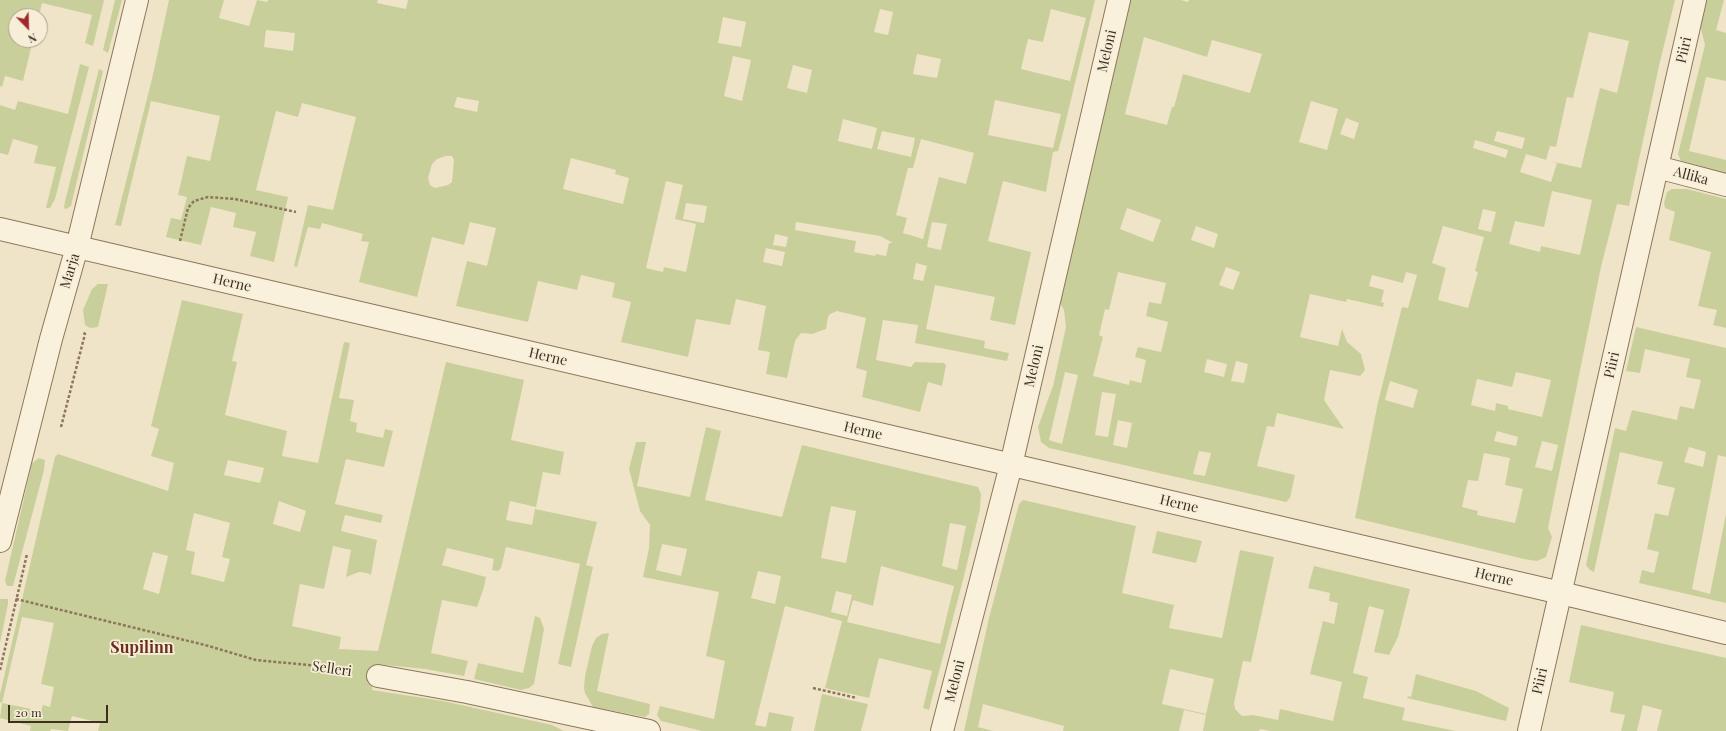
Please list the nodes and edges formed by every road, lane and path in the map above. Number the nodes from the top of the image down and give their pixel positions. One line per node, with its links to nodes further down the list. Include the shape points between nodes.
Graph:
1 (137, 0): 9 (street, Marja)
2 (1119, 0): 10 (street, Meloni)
3 (1695, 0): 4 (street, Piiri)
4 (1657, 167): 5 (street, Allika); 12 (street, Piiri)
5 (1726, 185)
6 (296, 212): 8 (path, via 235,198 208,197 194,201 188,208)
7 (0, 229): 9 (street, Herne)
8 (180, 240)
9 (77, 247): 10 (street, Herne); 11 (street, Marja, via 58,311)
10 (1011, 465): 12 (street, Herne); 19 (street, Meloni)
11 (0, 541)
12 (1561, 593): 14 (street, Herne); 20 (street, Piiri)
13 (16, 600): 15 (path, Selleri, via 206,645 256,660 329,667)
14 (1726, 633)
15 (378, 676): 18 (street, via 467,692)
16 (812, 688): 17 (path)
17 (857, 698)
18 (649, 731)
19 (942, 731)
20 (1529, 731)

